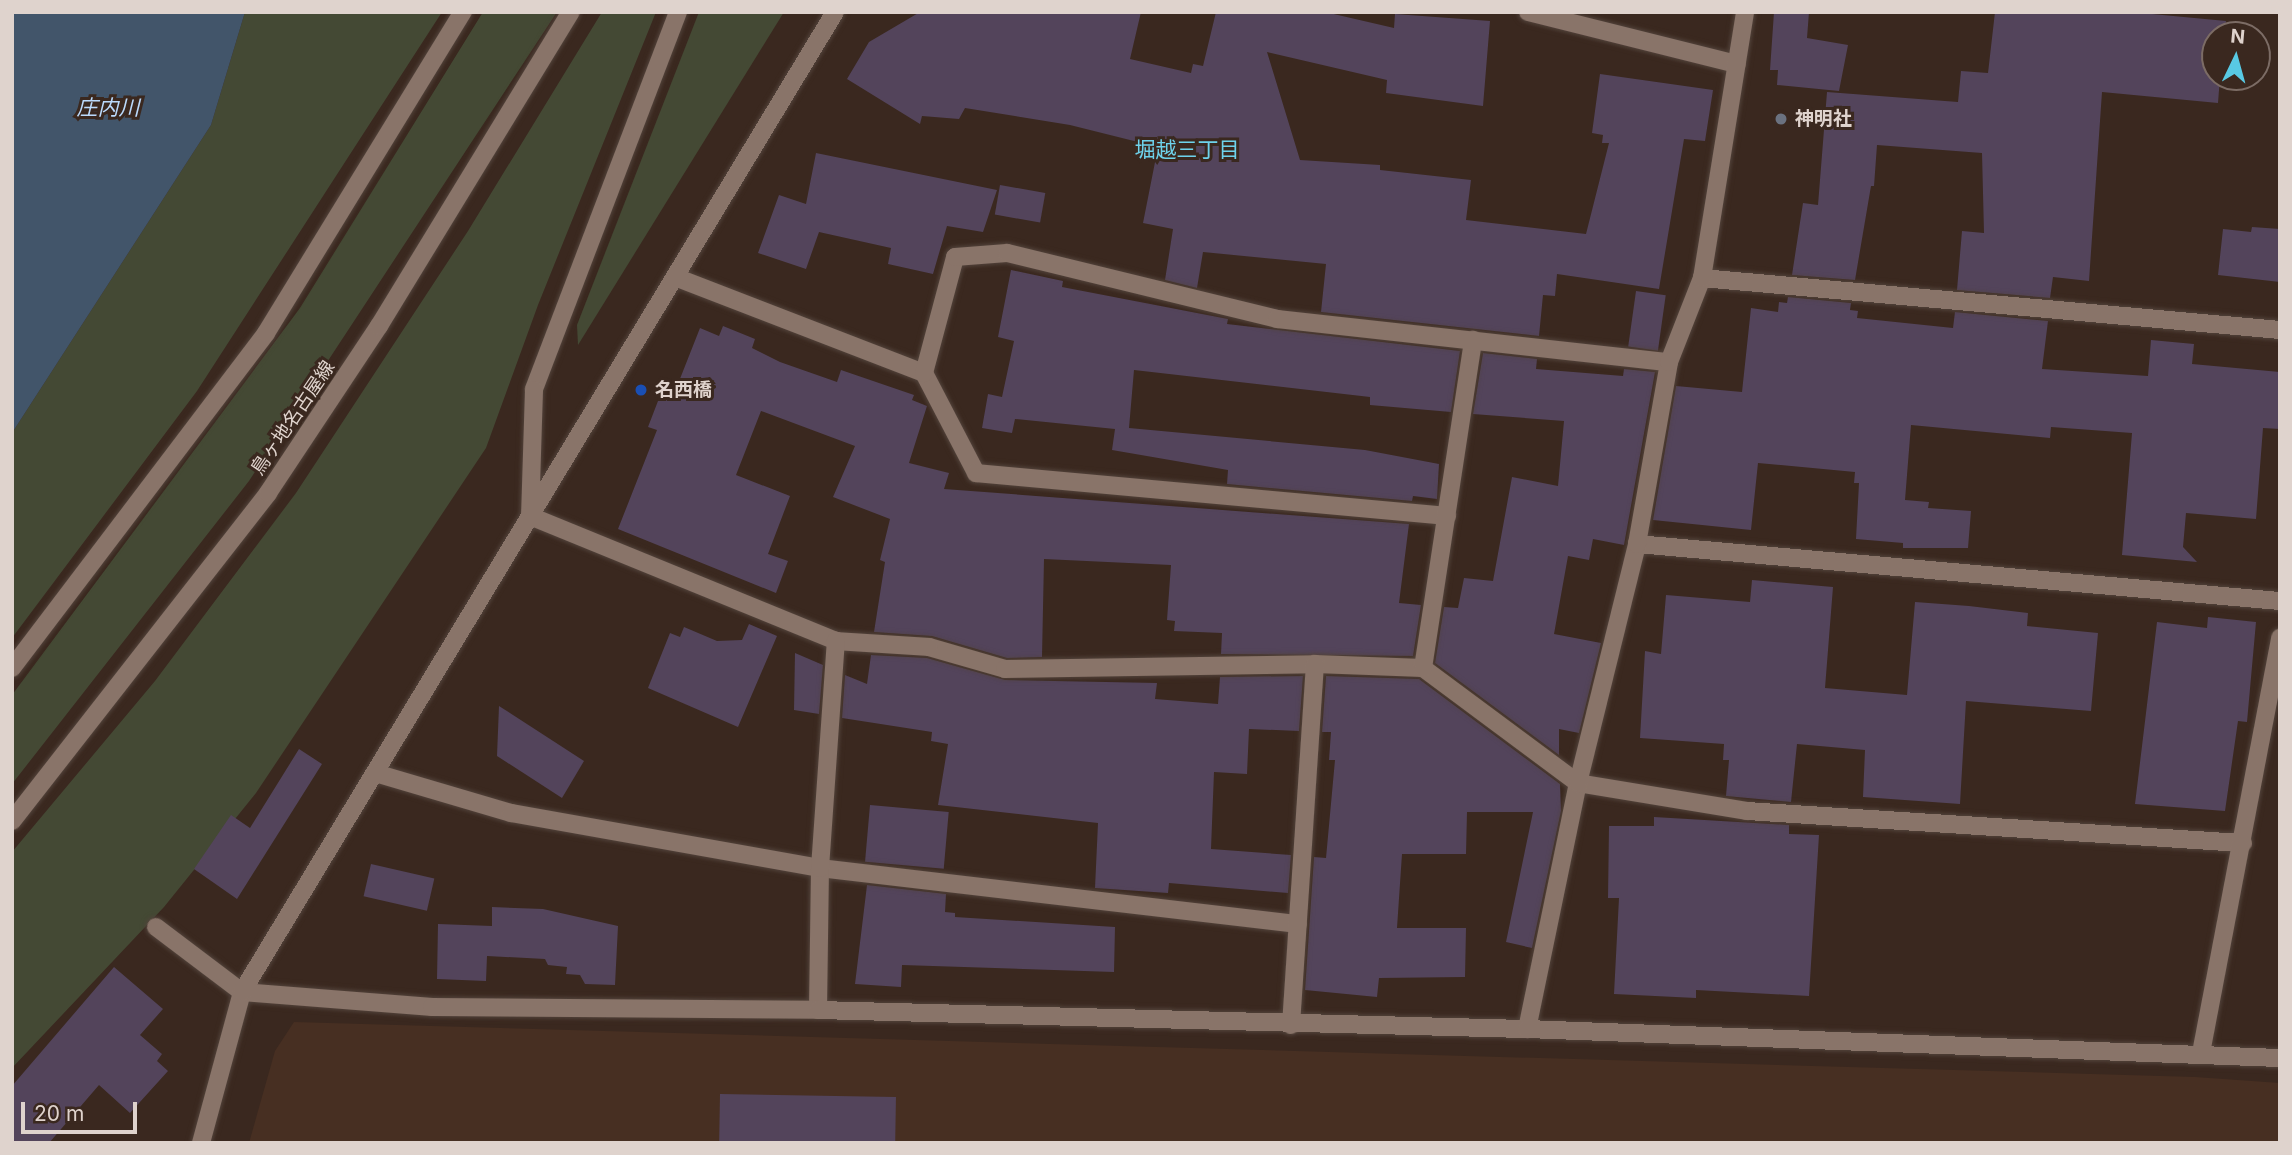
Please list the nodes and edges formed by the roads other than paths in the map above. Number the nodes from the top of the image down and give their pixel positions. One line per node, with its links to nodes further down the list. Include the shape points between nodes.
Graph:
1 (463, 12): 21 (street, via 265,333)
2 (571, 12): 25 (street, 鳥ヶ地名古屋線, via 380,326 268,493)
3 (678, 12): 14 (street, via 534,390)
4 (835, 12): 8 (street)
5 (1528, 12): 7 (street)
6 (1745, 12): 7 (street)
7 (1737, 64): 9 (street)
8 (675, 277): 13 (street); 14 (street)
9 (1702, 278): 10 (street); 12 (street)
10 (2280, 330)
11 (1473, 340): 12 (street); 13 (street, via 1277,319 1007,253 955,257); 15 (street)
12 (1669, 362): 16 (street)
13 (924, 373): 15 (street, via 976,473)
14 (530, 516): 19 (street); 23 (street)
15 (1447, 516): 22 (street)
16 (1637, 544): 17 (street); 24 (street)
17 (2280, 601)
18 (2280, 637): 26 (street)
19 (836, 641): 20 (street, via 929,647 1005,669); 27 (street)
20 (1315, 664): 22 (street); 28 (street)
21 (12, 668)
22 (1423, 668): 24 (street)
23 (375, 773): 27 (street, via 511,813); 30 (street)
24 (1578, 783): 26 (street, via 1746,811); 33 (street)
25 (12, 821)
26 (2243, 843): 34 (street)
27 (820, 868): 28 (street); 31 (street)
28 (1298, 924): 32 (street)
29 (156, 927): 30 (street)
30 (242, 992): 31 (street, via 432,1007); 36 (street)
31 (818, 1010): 32 (street)
32 (1291, 1025): 33 (street)
33 (1527, 1029): 34 (street)
34 (2201, 1053): 35 (street)
35 (2280, 1058)
36 (201, 1143)

